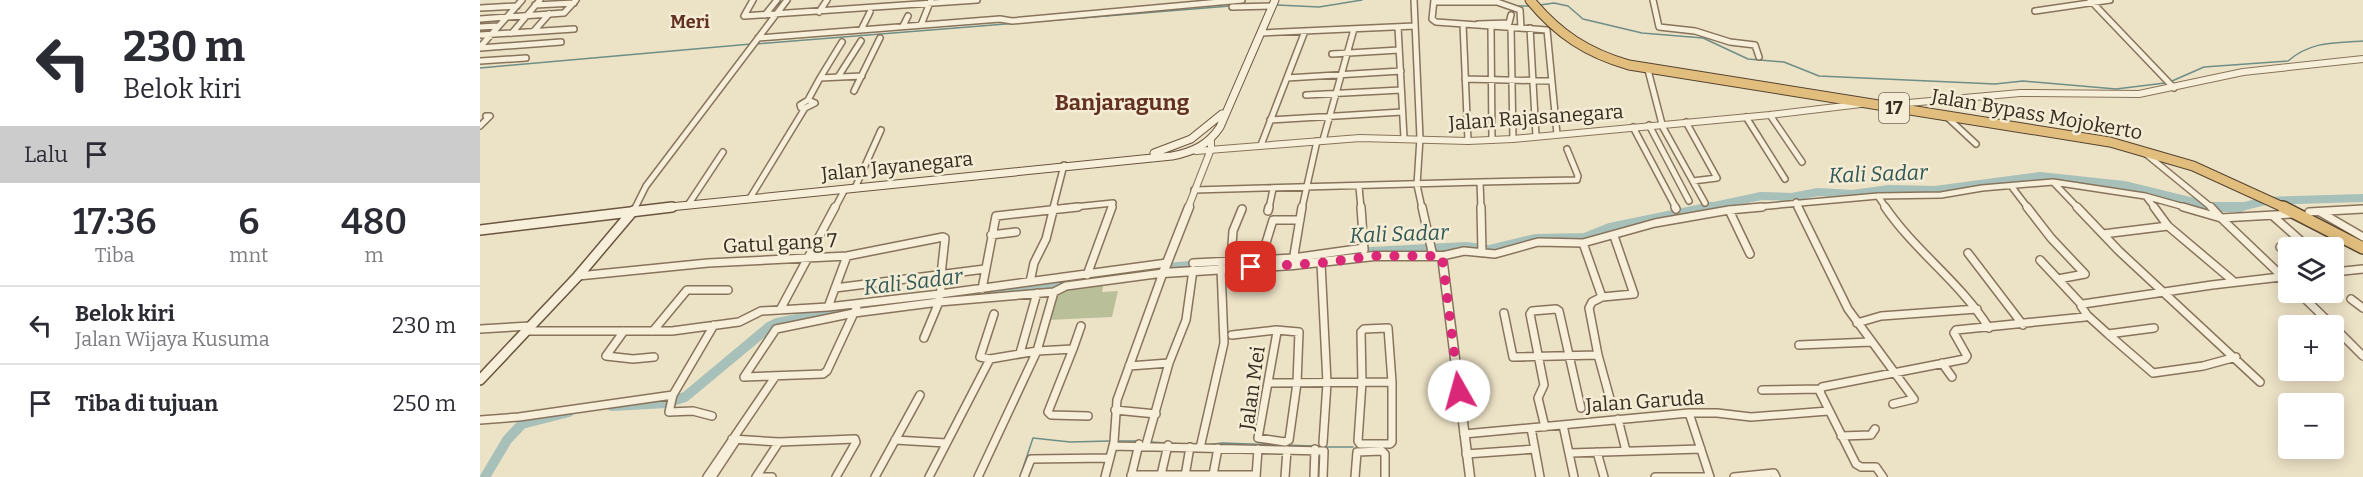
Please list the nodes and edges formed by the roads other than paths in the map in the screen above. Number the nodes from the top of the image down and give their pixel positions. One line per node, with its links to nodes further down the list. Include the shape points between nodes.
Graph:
1 (522, 0): 21 (street)
2 (540, 0): 20 (street)
3 (753, 0): 30 (street, via 743,15)
4 (777, 0): 30 (street)
5 (787, 0): 29 (street)
6 (827, 0): 26 (street)
7 (976, 0): 15 (street)
8 (1146, 0): 24 (street)
9 (1414, 0): 41 (street)
10 (1653, 0): 66 (street, via 1659,27 1755,45)
11 (2110, 0): 16 (street)
12 (575, 1): 20 (street); 28 (street, via 565,13)
13 (1434, 1): 14 (street); 36 (street, via 1433,21)
14 (1461, 1): 47 (street, via 1497,2 1520,10)
15 (930, 2): 26 (street); 38 (street)
16 (2092, 2): 25 (street); 82 (street)
17 (1240, 3): 18 (street); 23 (street); 24 (street)
18 (1273, 3): 54 (main road, Jalan Jayanegara)
19 (1535, 3): 70 (highway, Jalan Bypass Mojokerto / 17, via 1557,32 1585,50); 87 (highway, Jalan Bypass Mojokerto / 17, via 1575,40 1628,63)
20 (535, 5): 32 (street)
21 (517, 6): 22 (street); 34 (street)
22 (480, 8)
23 (1232, 8)
24 (1146, 9): 38 (street)
25 (2035, 11)
26 (819, 12): 29 (street)
27 (870, 12): 50 (street)
28 (549, 14): 32 (street); 51 (street)
29 (777, 14): 30 (street); 58 (street)
30 (765, 15)
31 (1510, 15): 37 (street, via 1509,23)
32 (526, 16): 34 (street); 53 (street)
33 (908, 16): 40 (street)
34 (507, 17): 35 (street); 39 (street)
35 (480, 19)
36 (1463, 24): 37 (street); 77 (street)
37 (1472, 24): 45 (street)
38 (921, 25): 40 (street)
39 (499, 26): 42 (street); 55 (street)
40 (903, 26): 50 (street)
41 (1415, 26): 43 (street); 108 (street)
42 (480, 27)
43 (1398, 27): 49 (street); 63 (street)
44 (574, 28): 51 (street)
45 (1491, 28): 46 (street); 78 (street)
46 (1511, 28): 47 (street); 79 (street)
47 (1521, 28): 48 (street)
48 (1530, 28): 80 (street); 81 (street, via 1548,32)
49 (1354, 29): 52 (street); 64 (street)
50 (861, 30): 58 (street)
51 (534, 31): 53 (street)
52 (1305, 31): 54 (street); 76 (street)
53 (512, 33): 55 (street)
54 (1261, 33): 89 (main road, Jalan Jayanegara)
55 (491, 34): 56 (street); 62 (street)
56 (480, 35)
57 (880, 38): 73 (street)
58 (756, 41): 147 (street, via 646,186)
59 (861, 41): 74 (street)
60 (561, 42): 62 (street)
61 (842, 42): 75 (street)
62 (480, 47)
63 (1399, 50): 64 (street); 71 (street)
64 (1349, 53): 65 (street); 72 (street)
65 (1332, 54)
66 (1759, 57)
67 (526, 58): 69 (street)
68 (2363, 59): 82 (street)
69 (480, 61)
70 (1648, 70): 87 (highway, Jalan Bypass Mojokerto / 17); 99 (street)
71 (1401, 71): 72 (street); 83 (street)
72 (1343, 74): 76 (street); 85 (street)
73 (862, 76): 74 (street); 84 (street)
74 (838, 77): 75 (street)
75 (820, 78): 138 (street, via 808,100 800,105 805,108)
76 (1287, 78): 96 (street)
77 (1466, 79): 78 (street); 112 (street)
78 (1491, 80): 79 (street); 111 (street)
79 (1513, 81): 80 (street); 109 (street)
80 (1533, 81): 81 (street); 105 (street)
81 (1552, 81): 104 (street)
82 (2170, 84): 88 (street, via 2139,94 2020,93)
83 (1401, 90): 85 (street); 90 (street)
84 (854, 91)
85 (1336, 94): 86 (street); 93 (street)
86 (1306, 95)
87 (1866, 102): 88 (highway, Jalan Bypass Mojokerto / 17); 91 (street, Jalan Rajasanegara)
88 (1884, 105): 95 (highway, Jalan Bypass Mojokerto / 17); 135 (highway, Jalan Bypass Mojokerto / 17, via 2139,144 2197,163)
89 (1225, 111): 103 (main road, Jalan Jayanegara); 106 (main road, Jalan Jayanegara)
90 (1402, 112): 93 (street); 107 (street)
91 (1770, 115): 94 (street, Jalan Rajasanegara); 121 (street)
92 (483, 116): 98 (street, via 490,116)
93 (1330, 116): 96 (street); 110 (street)
94 (1746, 117): 97 (street, Jalan Rajasanegara); 123 (street)
95 (1947, 117): 113 (street); 115 (highway, Jalan Bypass Mojokerto / 17)
96 (1270, 120): 114 (street)
97 (1686, 122): 99 (street, Jalan Rajasanegara); 124 (street, via 1718,178)
98 (480, 124)
99 (1662, 124): 100 (street, Jalan Rajasanegara); 124 (street)
100 (1649, 125): 101 (street, Jalan Rajasanegara); 139 (street)
101 (1633, 127): 104 (street, Jalan Rajasanegara); 144 (street)
102 (881, 130): 130 (street)
103 (1206, 131): 106 (main road); 118 (main road, Jalan Jayanegara)
104 (1557, 134): 105 (street, Jalan Rajasanegara)
105 (1536, 136): 109 (street, Jalan Rajasanegara)
106 (1214, 137): 116 (street); 119 (main road, Jalan Jayanegara)
107 (1404, 138): 108 (street, Jalan Rajasanegara); 110 (street, Jalan Rajasanegara)
108 (1420, 138): 112 (street, Jalan Rajasanegara); 127 (street)
109 (1514, 139): 111 (street, Jalan Rajasanegara)
110 (1320, 140): 114 (street, Jalan Rajasanegara); 131 (street)
111 (1492, 140): 112 (street, Jalan Rajasanegara)
112 (1468, 141)
113 (1976, 144)
114 (1261, 145): 116 (street, Jalan Rajasanegara)
115 (2139, 148): 135 (highway, Jalan Bypass Mojokerto / 17); 154 (street)
116 (1211, 149): 119 (street, Jalan Rajasanegara); 134 (street)
117 (1567, 149): 125 (street, via 1577,180)
118 (1178, 150): 119 (main road, Jalan Jayanegara); 122 (main road, Jalan Jayanegara)
119 (1196, 151)
120 (723, 152): 142 (street)
121 (1802, 162)
122 (1064, 165): 130 (main road, Jalan Jayanegara); 148 (street)
123 (1785, 179)
124 (1693, 181): 140 (street)
125 (1480, 182): 127 (street); 168 (street)
126 (2053, 182): 129 (street); 137 (street); 159 (street)
127 (1417, 185): 128 (street); 170 (street)
128 (1359, 187): 131 (street); 169 (street)
129 (2012, 187): 136 (street, via 1931,196); 190 (street, via 2085,274)
130 (855, 188): 132 (main road, Jalan Jayanegara)
131 (1305, 188): 133 (street); 155 (street)
132 (845, 189): 138 (main road, Jalan Jayanegara); 174 (street)
133 (1273, 189): 134 (street); 150 (street)
134 (1194, 190): 182 (street)
135 (2262, 194): 145 (highway, Jalan Bypass Mojokerto / 17)
136 (1878, 196): 141 (street); 207 (street, via 1902,232)
137 (2145, 196): 154 (street); 156 (street)
138 (750, 198): 142 (main road, Jalan Jayanegara)
139 (1689, 201)
140 (1705, 202)
141 (1796, 202): 149 (street); 213 (street)
142 (688, 205): 147 (main road, Jalan Jayanegara)
143 (1242, 209): 175 (street, via 1233,231)
144 (1676, 209)
145 (2288, 209): 153 (street); 165 (highway, Jalan Bypass Mojokerto / 17); 167 (highway, Jalan Bypass Mojokerto / 17)
146 (2363, 209): 152 (street)
147 (633, 210): 157 (main road, Jalan Jayanegara); 188 (main road)
148 (1051, 210): 160 (street, via 996,216); 187 (street, via 1114,203); 192 (street, via 1046,239 1034,262)
149 (1729, 210): 161 (street, via 1664,221); 171 (street)
150 (1268, 211)
151 (2309, 212): 152 (street)
152 (2320, 212): 163 (street)
153 (2274, 216): 154 (street); 162 (street)
154 (2221, 218): 183 (street)
155 (1300, 220): 166 (street, via 1273,220); 177 (street)
156 (2168, 226): 159 (street); 191 (street)
157 (480, 227)
158 (1016, 232): 160 (street)
159 (2103, 234): 198 (street)
160 (992, 235): 181 (street)
161 (1614, 236): 164 (street); 199 (street, via 1634,294)
162 (2297, 237)
163 (2363, 237)
164 (1583, 243): 168 (street, via 1538,242 1499,254); 199 (street)
165 (2363, 243)
166 (1265, 246)
167 (2363, 248)
168 (1482, 250): 170 (street)
169 (1364, 252): 170 (street); 177 (street); 178 (street)
170 (1434, 253): 272 (street)
171 (1750, 254)
172 (1968, 254): 215 (street)
173 (847, 256): 174 (street, Gatul gang 7); 186 (street, Gatul gang 7, via 943,237); 193 (street)
174 (809, 259): 188 (street, Gatul gang 7, via 708,263); 208 (street)
175 (1231, 260): 177 (street); 179 (street)
176 (2040, 260): 190 (street)
177 (1293, 261): 178 (street); 180 (street)
178 (1321, 263): 251 (street)
179 (1193, 267): 180 (street); 182 (street); 240 (street, via 1186,320)
180 (1221, 268): 281 (street, via 1224,343)
181 (985, 269): 186 (street); 194 (street)
182 (1165, 269): 187 (street); 196 (street, via 1066,286); 242 (street)
183 (2278, 269)
184 (2363, 269): 185 (street)
185 (2344, 270)
186 (942, 274): 193 (street); 200 (street)
187 (1087, 275): 192 (street)
188 (578, 276): 217 (main road)
189 (2278, 277): 191 (street)
190 (2058, 279): 203 (street)
191 (2232, 280): 198 (street)
192 (1030, 282): 194 (street)
193 (835, 288): 204 (street)
194 (982, 289): 200 (street)
195 (728, 290): 222 (street, via 687,290)
196 (1054, 292): 197 (street); 231 (street)
197 (1037, 293): 200 (street); 232 (street)
198 (2164, 293): 203 (street); 238 (street)
199 (1602, 297): 233 (street, via 1589,308)
200 (940, 298): 205 (street); 226 (street)
201 (2351, 298): 206 (street)
202 (2309, 303): 212 (street)
203 (2082, 305): 211 (street)
204 (828, 307): 205 (street); 208 (street)
205 (856, 308): 244 (street, via 825,373); 244 (street, via 776,329 744,377)
206 (2363, 308)
207 (1977, 309): 213 (street, via 1881,316); 218 (street)
208 (780, 310): 214 (street, via 757,312 739,322)
209 (994, 314): 239 (street, via 979,355)
210 (1504, 314): 234 (street, via 1512,356)
211 (2087, 315): 215 (street); 224 (street)
212 (2321, 315)
213 (1857, 323): 228 (street)
214 (714, 325): 222 (street); 256 (street)
215 (2023, 325): 218 (street)
216 (1081, 326): 230 (street)
217 (528, 328): 220 (street); 221 (street); 246 (main road)
218 (1989, 328): 241 (street, via 1954,331 1967,357)
219 (2154, 328): 224 (street)
220 (480, 329)
221 (624, 331): 222 (street); 237 (street, via 606,356)
222 (653, 332)
223 (1277, 332): 225 (street); 250 (street, Jalan Mei); 252 (street, via 1299,332)
224 (2108, 334): 238 (street, via 2153,373)
225 (1232, 335)
226 (924, 338)
227 (2344, 338): 236 (street)
228 (1871, 342): 229 (street); 243 (street)
229 (1799, 345)
230 (1073, 349): 231 (street); 265 (street, via 1048,412)
231 (1037, 351): 232 (street); 306 (street)
232 (1020, 353): 239 (street)
233 (1598, 355): 235 (street); 258 (street)
234 (1539, 356): 235 (street); 235 (street, via 1530,312 1556,309); 269 (street, via 1544,386 1538,398)
235 (1569, 356): 259 (street)
236 (2363, 356)
237 (654, 357)
238 (2236, 357): 249 (street)
239 (990, 359): 278 (street)
240 (1169, 363): 242 (street); 263 (street)
241 (1942, 363): 243 (street); 245 (street)
242 (1129, 366): 260 (street)
243 (1893, 373): 253 (street); 257 (street, via 1914,399)
244 (775, 377): 274 (street)
245 (1952, 377)
246 (480, 380)
247 (1362, 382): 248 (street); 248 (street, via 1361,332 1373,328 1390,330); 248 (street, via 1360,444 1392,442); 251 (street)
248 (1392, 382)
249 (2260, 382)
250 (1268, 383): 252 (street); 252 (street, Jalan Mei, via 1258,438 1269,441 1288,440)
251 (1327, 383): 252 (street); 284 (street)
252 (1297, 384)
253 (1820, 389): 254 (street); 261 (street)
254 (1762, 390)
255 (920, 395): 275 (street)
256 (673, 398): 264 (street, via 669,412 693,411); 267 (street)
257 (1893, 404)
258 (1612, 406)
259 (1581, 408)
260 (1115, 410): 263 (street); 277 (street)
261 (1828, 411): 262 (street, Jalan Garuda, via 1751,417); 273 (street)
262 (1689, 413): 266 (street, Jalan Garuda); 287 (street)
263 (1155, 414): 279 (street)
264 (712, 416)
265 (1088, 416)
266 (1618, 419): 268 (street, Jalan Garuda); 289 (street)
267 (480, 420)
268 (1563, 424): 269 (street, Jalan Garuda); 291 (street)
269 (1545, 427): 270 (street, Jalan Garuda)
270 (1531, 428): 272 (street, Jalan Garuda); 286 (street)
271 (1875, 429): 273 (street, via 1871,435)
272 (1464, 434): 292 (street)
273 (1841, 436): 324 (street, via 1856,464 1876,467)
274 (735, 439): 276 (street); 299 (street); 300 (street)
275 (895, 440): 278 (street); 304 (street)
276 (778, 442): 301 (street); 303 (street, via 855,439)
277 (1114, 442): 279 (street); 293 (street)
278 (946, 443): 305 (street)
279 (1145, 443): 280 (street); 295 (street)
280 (1168, 445): 282 (street); 294 (street)
281 (1200, 446): 282 (street); 283 (street)
282 (1190, 447): 296 (street)
283 (1218, 448): 285 (street); 297 (street)
284 (1321, 448): 288 (street); 310 (street); 311 (street)
285 (1258, 449): 288 (street); 298 (street)
286 (1535, 449): 292 (street); 315 (street)
287 (1701, 449): 289 (street); 321 (street)
288 (1287, 450): 309 (street)
289 (1626, 451): 290 (street)
290 (1598, 452): 291 (street); 317 (street)
291 (1570, 453): 316 (street)
292 (1466, 454): 314 (street)
293 (1110, 458): 307 (street, via 1031,459); 308 (street)
294 (1161, 475): 295 (street); 296 (street)
295 (1131, 476)
296 (1185, 476): 297 (street)
297 (1213, 476): 298 (street)
298 (1256, 476)
299 (707, 477)
300 (712, 477)
301 (756, 477): 302 (street)
302 (772, 477)
303 (836, 477)
304 (875, 477)
305 (928, 477)
306 (978, 477)
307 (1024, 477)
308 (1106, 477)
309 (1285, 477)
310 (1314, 477)
311 (1323, 477)
312 (1355, 477): 313 (street, via 1357,452 1382,451)
313 (1385, 477)
314 (1470, 477)
315 (1540, 477)
316 (1574, 477)
317 (1604, 477)
318 (1655, 477): 319 (street)
319 (1667, 477): 320 (street)
320 (1704, 477)
321 (1710, 477)
322 (1734, 477): 323 (street, via 1767,472)
323 (1776, 477)
324 (1883, 477)

